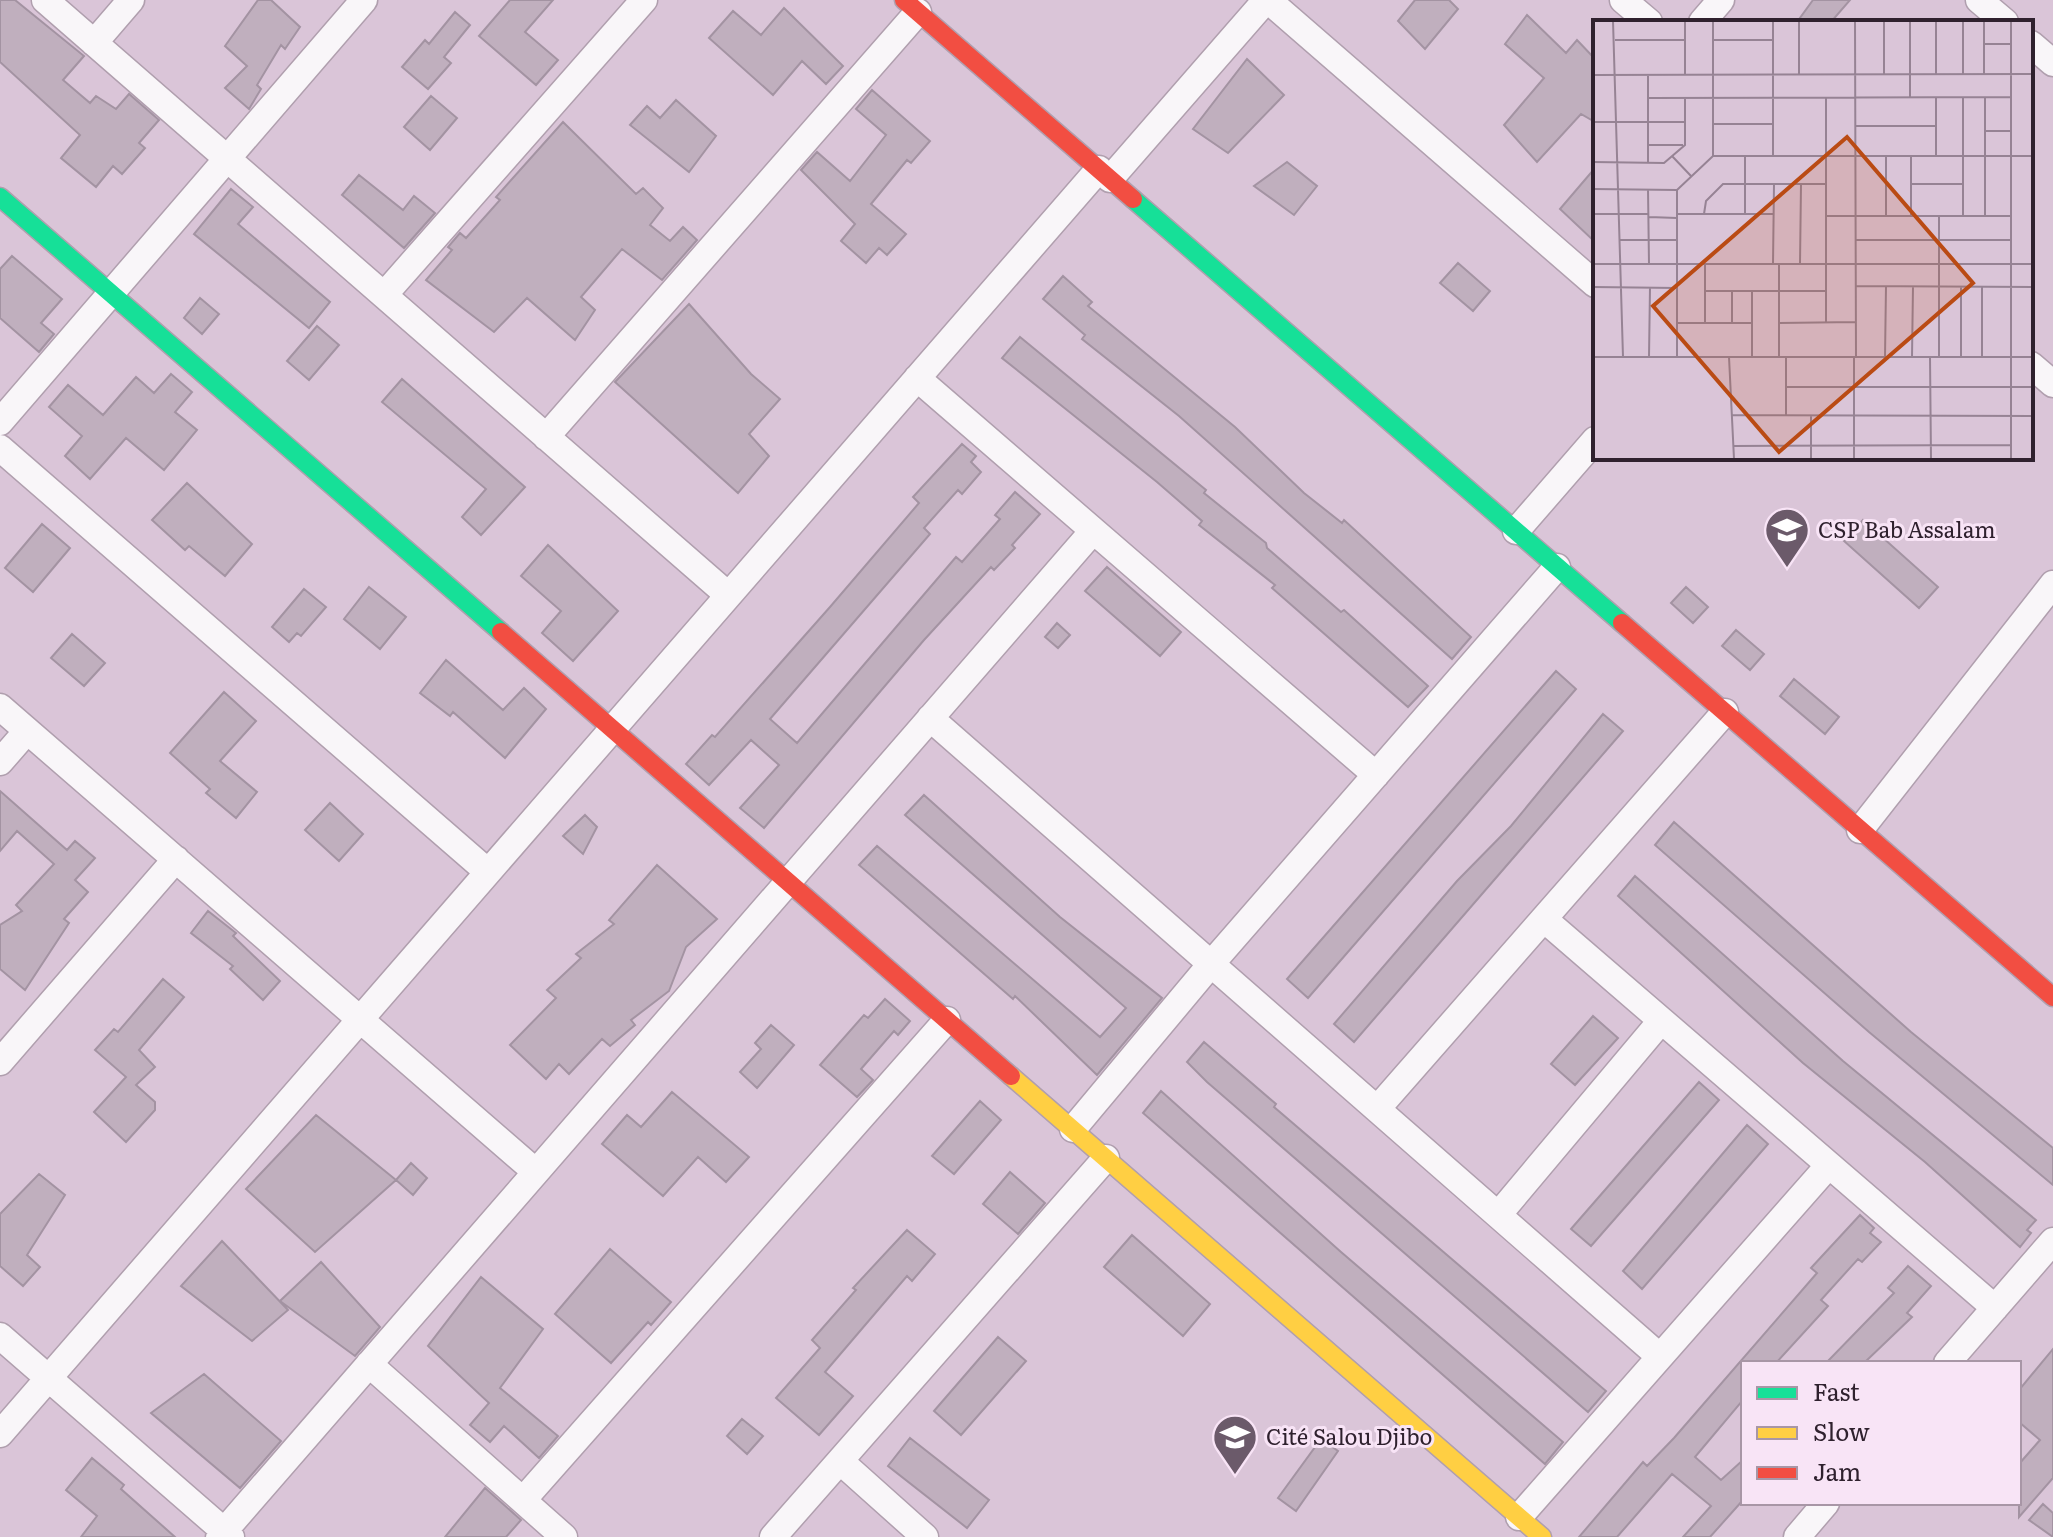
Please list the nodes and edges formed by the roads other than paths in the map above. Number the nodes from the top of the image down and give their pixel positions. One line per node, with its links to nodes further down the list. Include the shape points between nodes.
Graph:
1 (45, 0): 13 (street)
2 (131, 0): 13 (street)
3 (364, 0): 16 (street)
4 (644, 0): 21 (street)
5 (1267, 0): 17 (street); 19 (street)
6 (1623, 0): 10 (street)
7 (1721, 0): 11 (street)
8 (1979, 0): 12 (street)
9 (911, 6): 17 (street); 26 (street)
10 (1647, 20)
11 (1704, 20)
12 (2003, 20)
13 (94, 43): 16 (street)
14 (2033, 46): 15 (street)
15 (2053, 63)
16 (227, 159): 20 (street); 21 (street)
17 (1105, 174): 23 (street); 30 (street)
18 (0, 197): 20 (street)
19 (1593, 282)
20 (111, 293): 25 (street); 37 (street)
21 (384, 295): 26 (street)
22 (2033, 367): 24 (street)
23 (917, 378): 29 (street); 33 (street)
24 (2053, 384)
25 (0, 422)
26 (546, 437): 33 (street)
27 (1593, 442): 30 (street)
28 (0, 448): 43 (street)
29 (1093, 531): 36 (street); 40 (street)
30 (1516, 531): 31 (street)
31 (1557, 567): 35 (street); 40 (street)
32 (2053, 584): 41 (street)
33 (728, 595): 37 (street)
34 (0, 707): 38 (street)
35 (1725, 712): 41 (street); 45 (street)
36 (930, 718): 44 (street); 46 (street)
37 (612, 729): 43 (street); 44 (street)
38 (27, 731): 39 (street); 42 (street)
39 (0, 762)
40 (1376, 775): 46 (street)
41 (1860, 830): 47 (street)
42 (176, 859): 48 (street); 51 (street)
43 (488, 872): 48 (street)
44 (788, 882): 49 (street); 56 (street)
45 (1545, 920): 50 (street); 52 (street)
46 (1211, 964): 52 (street); 53 (street)
47 (2053, 997)
48 (360, 1020): 56 (street); 64 (street)
49 (947, 1020): 53 (street); 67 (street)
50 (1661, 1021): 55 (street); 57 (street)
51 (0, 1062)
52 (1377, 1109): 57 (street)
53 (1073, 1129): 54 (street)
54 (1106, 1158): 66 (street); 68 (street)
55 (1829, 1165): 59 (street); 61 (street)
56 (536, 1172): 63 (street)
57 (1498, 1215): 61 (street)
58 (2053, 1241): 59 (street)
59 (1995, 1308): 62 (street)
60 (0, 1336): 64 (street)
61 (1659, 1356): 68 (street)
62 (1949, 1361)
63 (369, 1364): 67 (street); 69 (street)
64 (49, 1378): 65 (street); 69 (street)
65 (0, 1434)
66 (840, 1461): 71 (street); 72 (street)
67 (523, 1500): 70 (street)
68 (1519, 1517): 73 (street)
69 (225, 1535)
70 (564, 1537)
71 (773, 1537)
72 (925, 1537)
73 (1542, 1537)

